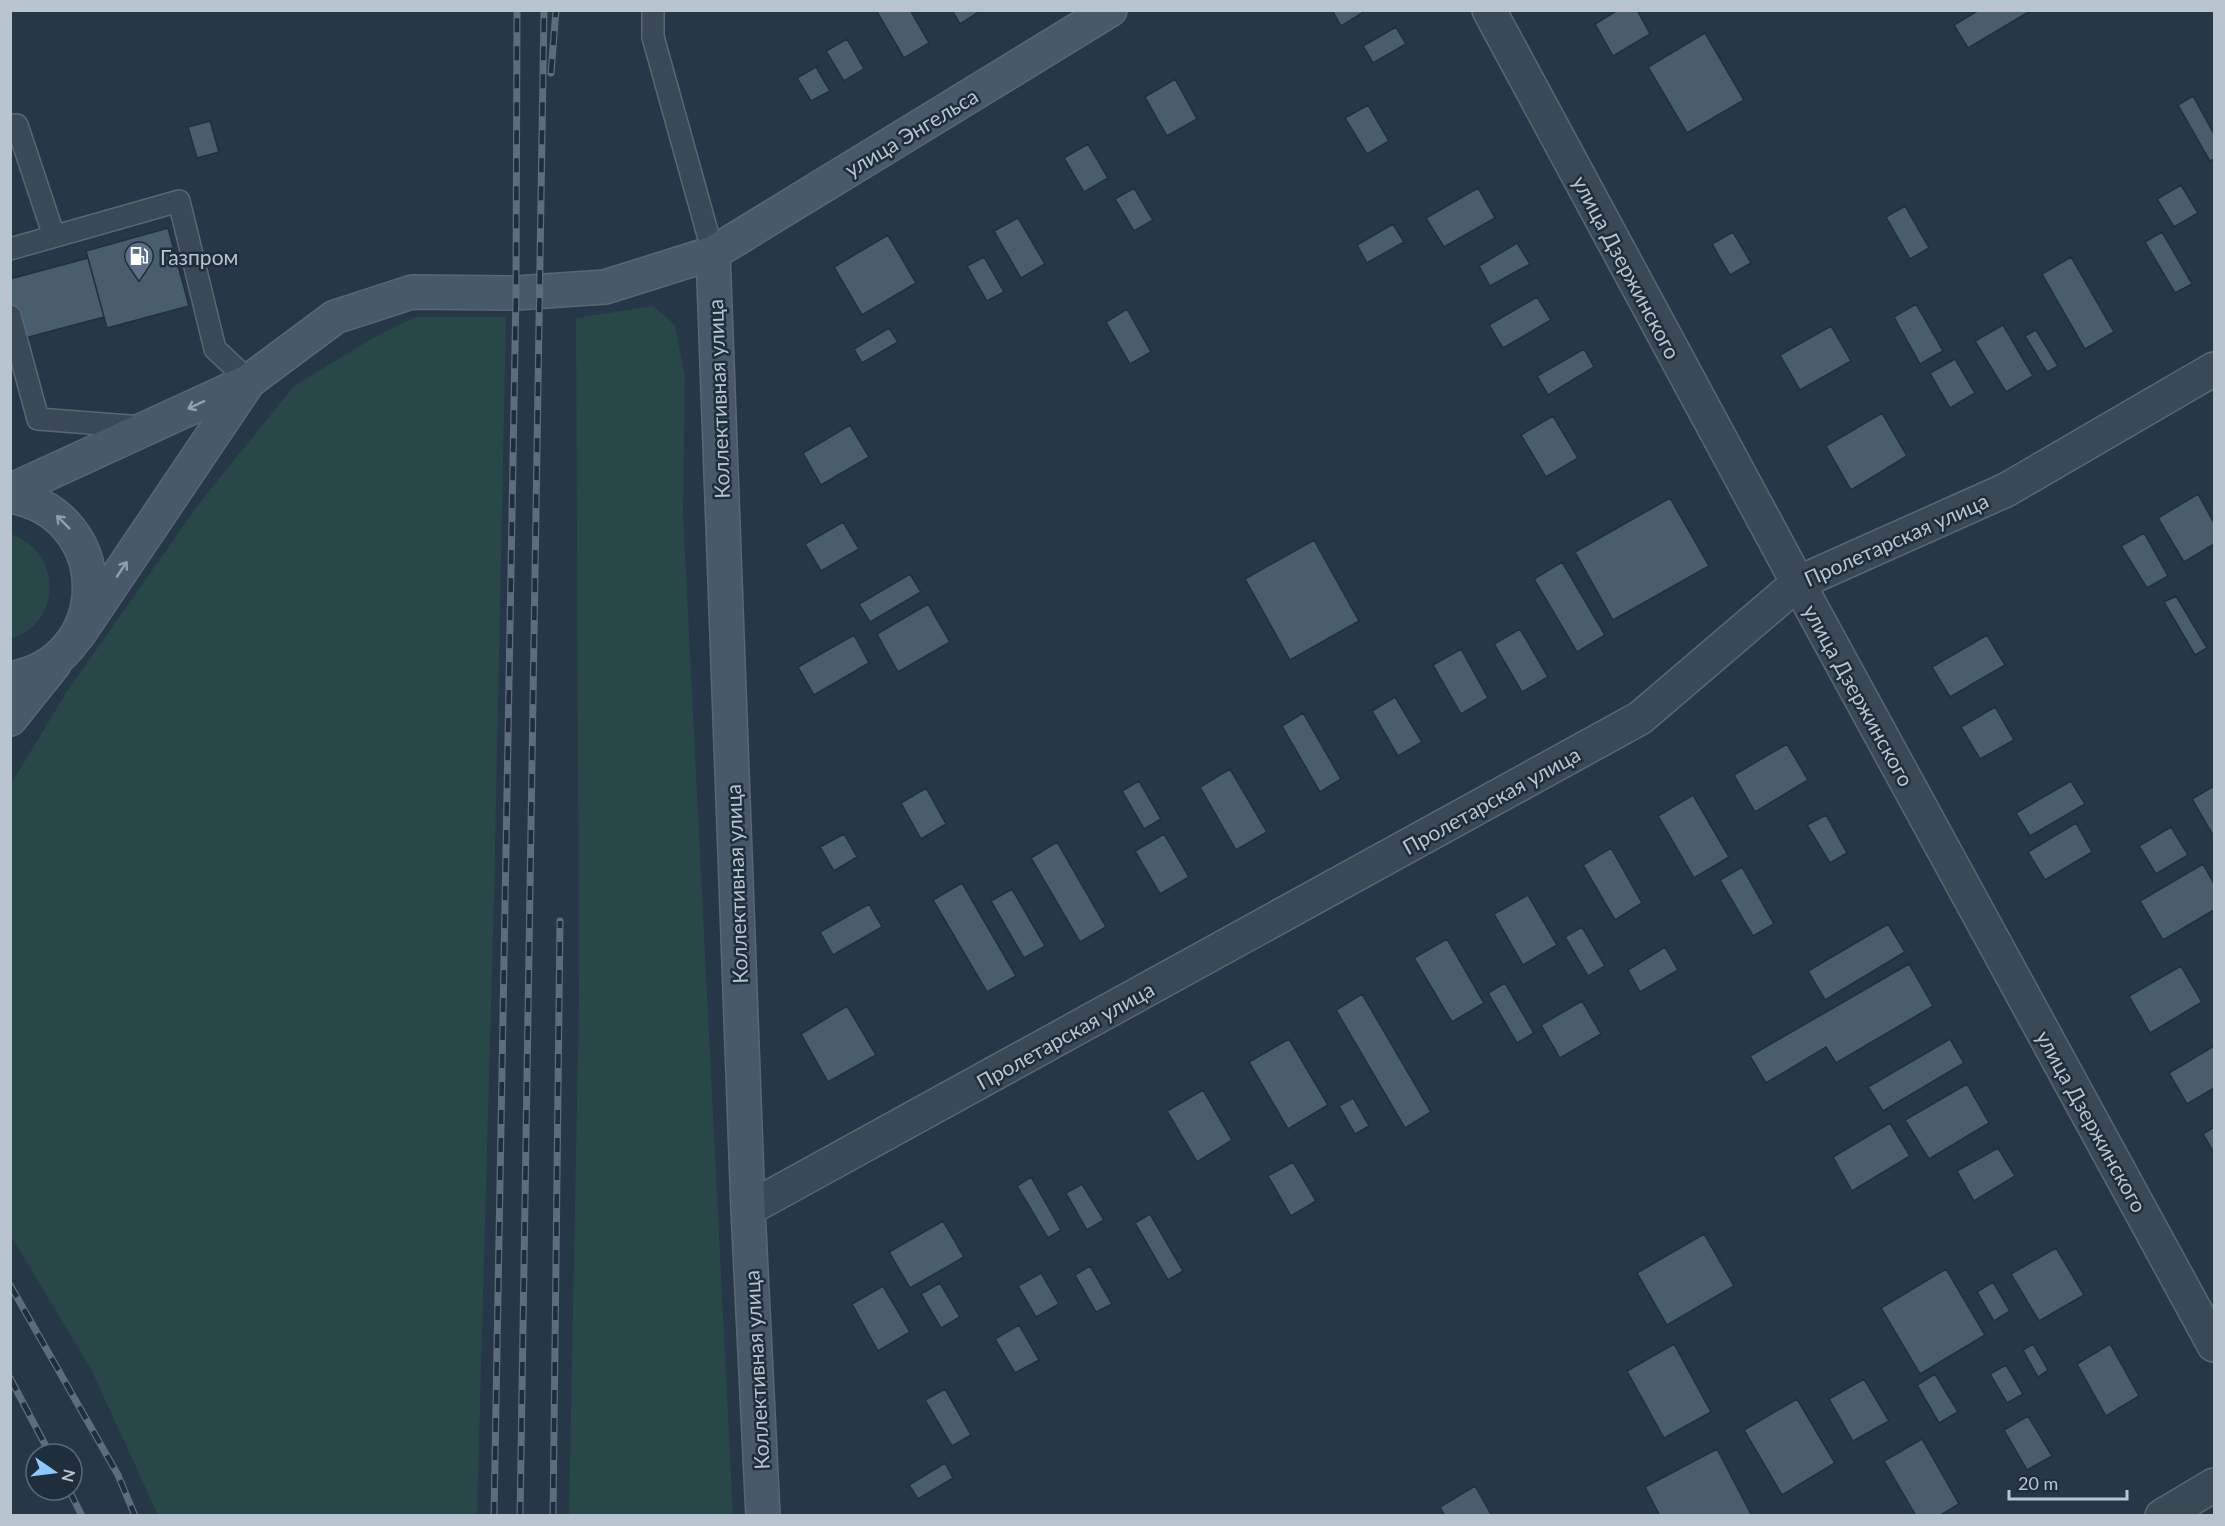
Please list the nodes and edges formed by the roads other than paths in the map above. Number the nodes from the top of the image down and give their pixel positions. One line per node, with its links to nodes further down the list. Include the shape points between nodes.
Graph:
1 (653, 10): 7 (lane, via 653,37)
2 (1110, 10): 7 (main road, улица Энгельса)
3 (1489, 10): 13 (street, улица Дзержинского)
4 (10, 126): 5 (lane, via 17,125)
5 (54, 236): 6 (lane); 10 (lane, via 179,201 216,349)
6 (10, 249)
7 (712, 253): 10 (main road, улица Энгельса, via 605,287 516,293 412,292 335,317); 17 (main road, Коллективная улица)
8 (10, 316): 11 (lane, via 38,419)
9 (2214, 369): 13 (street, Пролетарская улица, via 2006,490)
10 (249, 381): 11 (main road, one-way to 11); 14 (main road, one-way to 10)
11 (149, 427): 12 (main road)
12 (10, 494): 14 (main road, one-way to 12, via 88,609 89,573 82,547 52,513)
13 (1798, 583): 17 (street, Пролетарская улица, via 1640,718); 18 (street, улица Дзержинского)
14 (69, 645): 15 (main road, via 38,671); 16 (main road)
15 (10, 679)
16 (10, 719)
17 (748, 1209): 20 (main road, Коллективная улица)
18 (2214, 1346)
19 (2214, 1485): 21 (street)
20 (763, 1515)
21 (2162, 1515)

